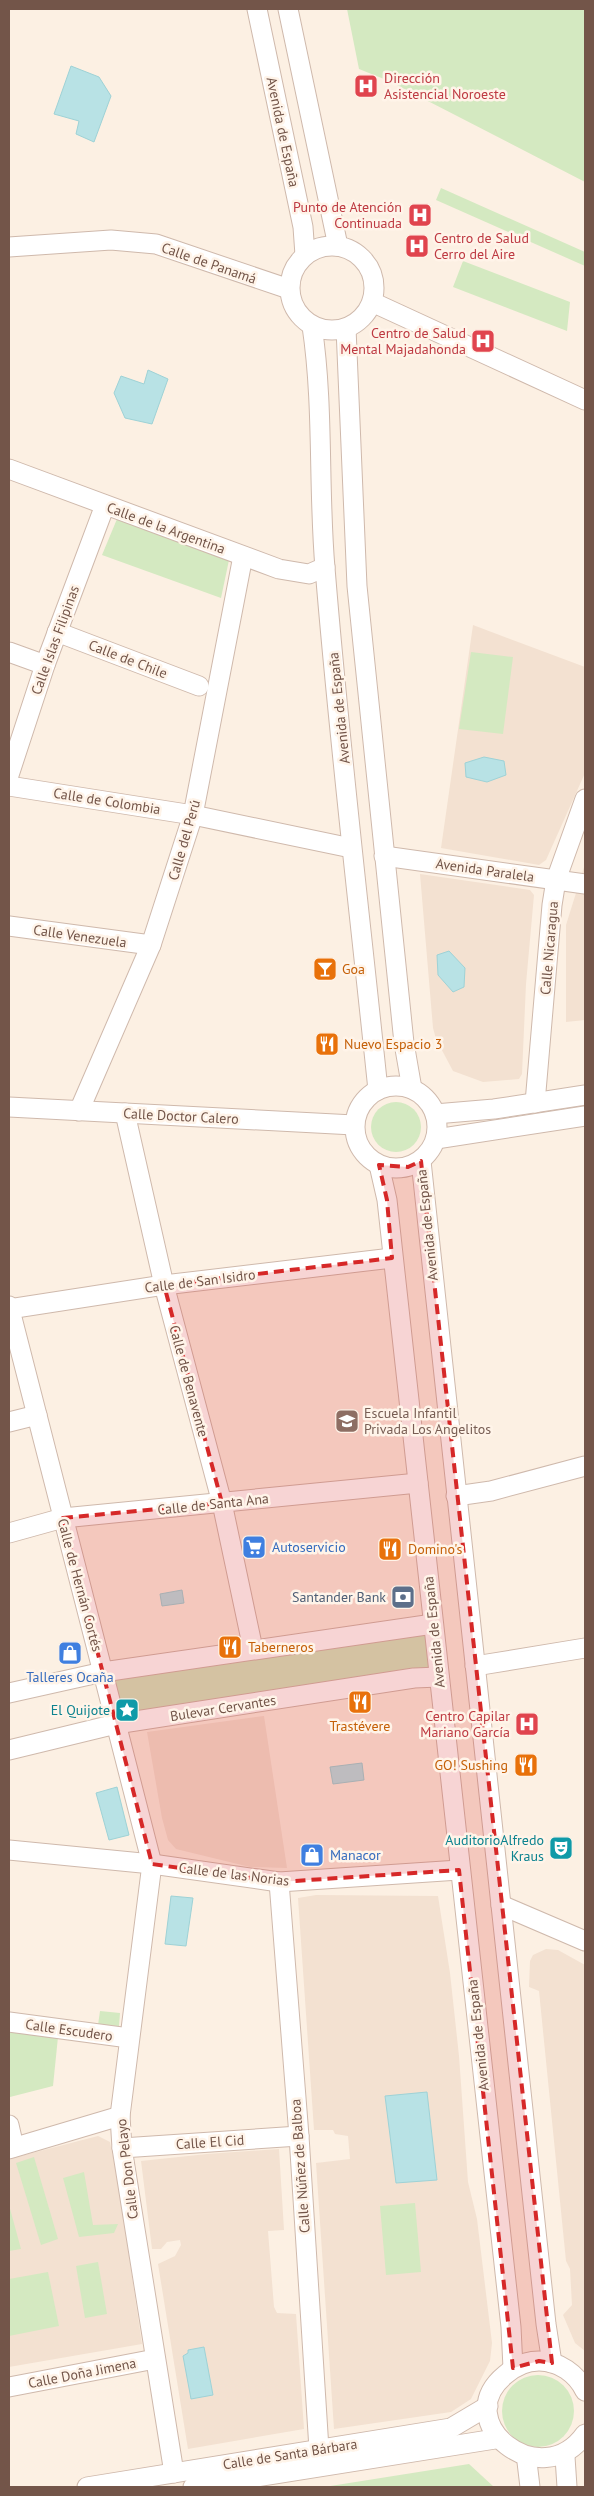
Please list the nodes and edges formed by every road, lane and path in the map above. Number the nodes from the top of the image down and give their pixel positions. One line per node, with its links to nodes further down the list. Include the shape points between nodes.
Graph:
1 (257, 9): 5 (street, Avenida de España, via 303,226)
2 (288, 9): 3 (street)
3 (338, 246): 5 (street, via 321,247); 7 (street, via 353,251 372,273)
4 (9, 247): 6 (street, Calle de Panamá, via 111,240 156,244)
5 (305, 255): 6 (street, via 296,265)
6 (289, 290): 8 (street, via 292,304)
7 (372, 302): 9 (street, via 366,314); 10 (street)
8 (312, 326): 9 (street, via 334,331); 14 (street, Avenida de España, via 317,362)
9 (346, 328): 24 (street, via 357,586)
10 (585, 400)
11 (9, 469): 12 (street, Calle de la Argentina)
12 (105, 505): 13 (street, Calle de la Argentina); 15 (street, Calle Islas Filipinas)
13 (243, 556): 14 (street, Calle de la Argentina, via 279,569 309,574); 22 (street, Calle del Perú)
14 (325, 567): 23 (street, Avenida de España)
15 (57, 632): 17 (street, Calle Islas Filipinas); 18 (street, Calle de Chile)
16 (9, 652): 17 (street)
17 (45, 664): 19 (street, Calle Islas Filipinas)
18 (198, 686)
19 (9, 775)
20 (9, 786): 22 (street, Calle de Colombia)
21 (585, 798): 25 (street, Calle Nicaragua)
22 (193, 815): 23 (street, Calle de Colombia); 28 (street, Calle del Perú)
23 (351, 848): 30 (street, Avenida de España)
24 (384, 856): 25 (street, Avenida Paralela); 29 (street)
25 (556, 880): 26 (street, Avenida Paralela); 32 (street, Calle Nicaragua)
26 (585, 884)
27 (9, 926): 28 (street, Calle Venezuela)
28 (151, 945): 34 (street, Calle del Perú)
29 (412, 1089): 30 (street, via 395,1086); 36 (street, via 426,1099)
30 (378, 1090): 38 (street, via 364,1100)
31 (585, 1095): 32 (street)
32 (535, 1102): 36 (street)
33 (9, 1106): 34 (street, Calle Doctor Calero)
34 (79, 1111): 35 (street, Calle Doctor Calero)
35 (125, 1113): 38 (street, Calle Doctor Calero); 43 (street, Calle de Benavente)
36 (435, 1114): 39 (street, via 438,1126)
37 (585, 1116): 39 (street)
38 (354, 1125): 41 (street, via 358,1144 370,1160)
39 (436, 1139): 40 (street)
40 (421, 1161): 41 (street, via 408,1167); 49 (street, Avenida de España)
41 (379, 1165): 42 (street, Avenida de España, via 387,1200)
42 (392, 1258): 43 (street, Calle de San Isidro); 48 (street, Avenida de España)
43 (164, 1285): 44 (street, Calle de San Isidro); 50 (street, Calle de Benavente)
44 (9, 1308): 45 (street, Calle de Hernán Cortés)
45 (37, 1415): 46 (street); 51 (street, Calle de Hernán Cortés)
46 (9, 1422)
47 (585, 1466): 49 (street, via 491,1491)
48 (418, 1483): 50 (street, Calle de Santa Ana); 53 (street, Avenida de España)
49 (456, 1496): 56 (street, Avenida de España)
50 (222, 1503): 51 (street, Calle de Santa Ana); 55 (street, Calle de Benavente)
51 (63, 1518): 52 (street, Calle de Santa Ana); 57 (street, Calle de Hernán Cortés)
52 (9, 1533)
53 (433, 1624): 55 (street); 58 (street, Avenida de España)
54 (585, 1648): 56 (street)
55 (253, 1649): 57 (street)
56 (475, 1666): 66 (street, Avenida de España)
57 (103, 1672): 59 (street); 60 (street, Calle de Hernán Cortés)
58 (439, 1677): 60 (street, Bulevar Cervantes, via 414,1678); 64 (street, Avenida de España)
59 (9, 1693)
60 (116, 1724): 61 (street, Bulevar Cervantes); 63 (street, Calle de Hernán Cortés)
61 (9, 1750)
62 (9, 1850): 63 (street, Calle de las Norias)
63 (152, 1864): 65 (street, Calle de las Norias); 69 (street, Calle Don Pelayo)
64 (459, 1870): 65 (street, Calle de las Norias); 77 (street, Avenida de España)
65 (279, 1882): 72 (street, Calle Núñez de Balboa)
66 (501, 1905): 67 (street); 76 (street, Avenida de España)
67 (585, 1941)
68 (9, 2022): 69 (street, Calle Escudero)
69 (129, 2038): 70 (street, Calle Don Pelayo)
70 (120, 2116): 73 (street); 74 (street, Calle Don Pelayo)
71 (9, 2125): 73 (street)
72 (298, 2136): 74 (street, Calle El Cid); 83 (street, Calle Núñez de Balboa)
73 (12, 2148)
74 (122, 2148): 75 (street, Calle Don Pelayo)
75 (155, 2359): 79 (street, Calle Doña Jimena); 86 (street, Calle Don Pelayo)
76 (552, 2363): 77 (street, via 539,2361); 78 (street, via 568,2370)
77 (513, 2368): 80 (street, via 492,2391)
78 (584, 2384)
79 (9, 2387)
80 (488, 2406): 82 (street, via 489,2423); 83 (street, Calle de Santa Bárbara, via 451,2428)
81 (585, 2434): 84 (street)
82 (495, 2439): 85 (street, via 509,2454); 88 (street, Calle de Santa Bárbara)
83 (319, 2450): 86 (street, Calle de Santa Bárbara)
84 (566, 2457): 85 (street, via 540,2464); 90 (street)
85 (527, 2462): 89 (street)
86 (174, 2472): 87 (street, Calle de Santa Bárbara)
87 (87, 2487)
88 (193, 2487)
89 (530, 2487)
90 (566, 2487)

